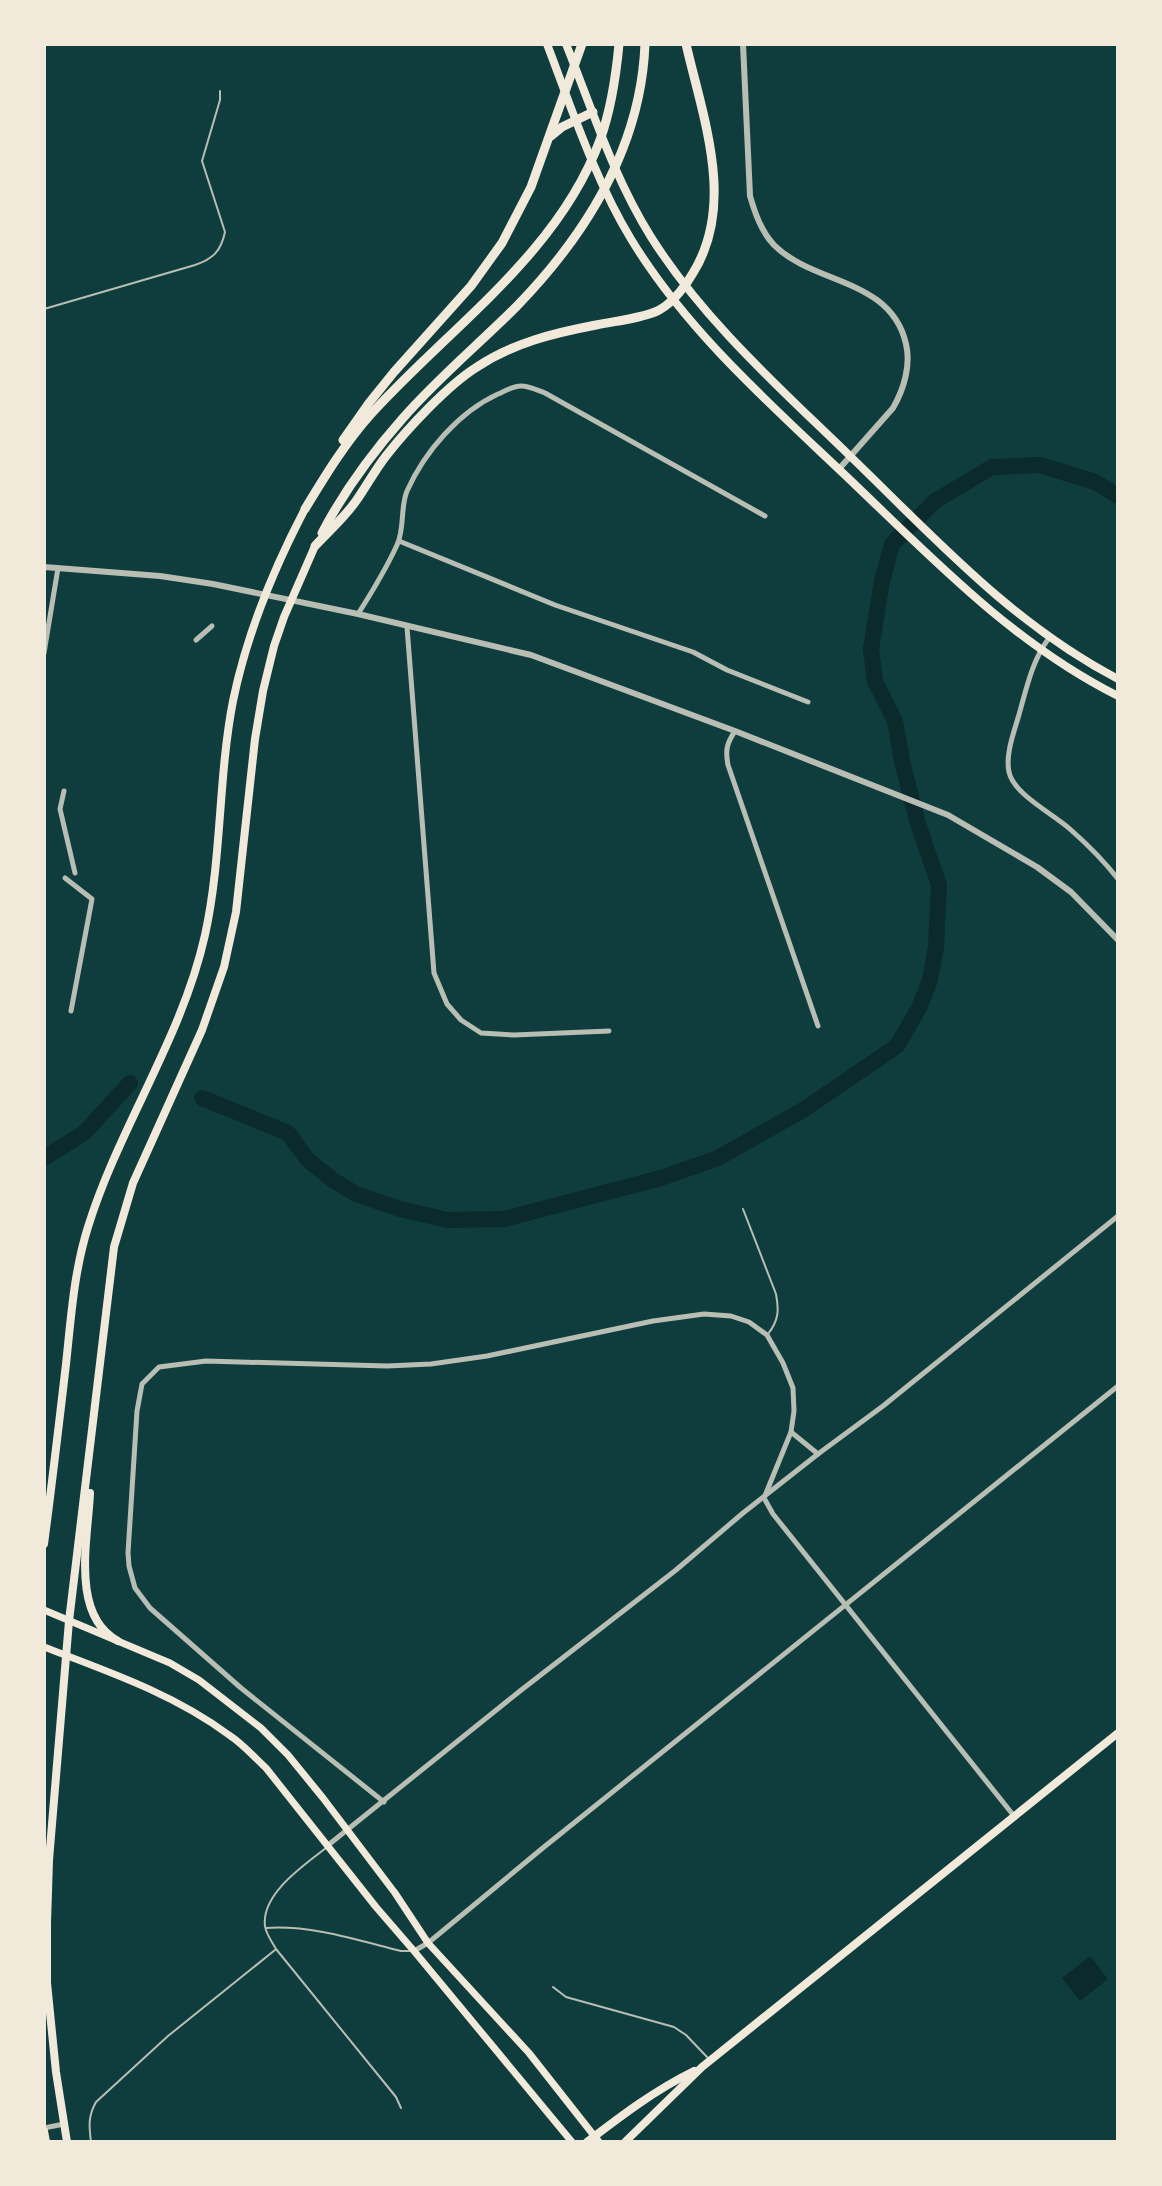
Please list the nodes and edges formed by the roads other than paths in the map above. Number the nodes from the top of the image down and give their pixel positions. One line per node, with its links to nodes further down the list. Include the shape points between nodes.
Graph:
1 (547, 44): 9 (main road)
2 (566, 44): 8 (main road)
3 (582, 44): 8 (highway)
4 (619, 44): 19 (highway, via 601,139 564,209 526,258 369,416)
5 (645, 44): 22 (highway, via 632,125 590,217 517,306 383,441)
6 (686, 44): 14 (highway, via 715,190 708,243)
7 (743, 44): 17 (street, via 750,196 757,218 787,256 872,297 894,314 903,331 908,354 899,398)
8 (574, 65): 9 (highway); 11 (main road)
9 (565, 90): 12 (main road); 13 (highway)
10 (220, 91): 16 (lane, via 202,161 225,232 217,253 195,265)
11 (593, 112): 12 (highway); 14 (main road, via 632,203)
12 (577, 120): 13 (highway); 15 (main road, via 614,210)
13 (549, 138): 19 (highway, via 497,251 369,403 313,487)
14 (685, 286): 15 (highway); 17 (main road, via 771,381)
15 (672, 301): 18 (main road); 22 (highway, via 658,311 519,345 476,367 400,439 354,504)
16 (44, 309)
17 (850, 456): 18 (street); 28 (main road, via 998,599)
18 (839, 469): 30 (main road, via 986,608)
19 (305, 509): 52 (main road, via 272,576 243,658 233,703 211,900 196,968 86,1231 74,1288)
20 (765, 516): 21 (street, via 545,393 522,386 477,405 444,436 407,491)
21 (399, 541): 25 (street); 34 (street, via 555,605 693,652)
22 (315, 546): 50 (main road, via 284,617 267,676 236,912 216,994 133,1183 114,1247)
23 (44, 567): 24 (street)
24 (58, 568): 25 (street, via 191,580); 31 (street)
25 (358, 614): 27 (street)
26 (212, 626): 29 (street)
27 (407, 627): 35 (street, via 531,655); 43 (street, via 434,973 447,1004 481,1033)
28 (1049, 638): 30 (street); 32 (main road)
29 (196, 640)
30 (1040, 650): 33 (main road); 39 (street, via 1012,742 1009,773 1018,789 1068,827)
31 (44, 653)
32 (1118, 679)
33 (1118, 696)
34 (808, 702)
35 (735, 731): 40 (street, via 948,815 1037,867 1071,892); 42 (street, via 727,744 728,765)
36 (64, 791): 37 (street, via 60,809)
37 (75, 873)
38 (65, 878): 41 (street, via 92,899)
39 (1118, 879)
40 (1118, 940)
41 (71, 1011)
42 (818, 1026)
43 (609, 1031)
44 (743, 1209): 46 (lane, via 779,1307)
45 (1118, 1216): 49 (street)
46 (767, 1335): 48 (street, via 793,1388); 60 (street, via 749,1322 704,1314 431,1364 206,1361 159,1367 142,1384 128,1553 135,1588 150,1608 241,1688)
47 (1118, 1386): 53 (street)
48 (791, 1432): 49 (street); 51 (street)
49 (818, 1454): 51 (street)
50 (88, 1465): 55 (main road); 56 (main road, via 86,1597 100,1628)
51 (764, 1498): 53 (street); 60 (street)
52 (44, 1544)
53 (846, 1605): 61 (street); 65 (street)
54 (44, 1610): 55 (main road)
55 (69, 1621): 56 (main road); 58 (main road)
56 (118, 1641): 62 (main road, via 170,1663 245,1714 288,1755)
57 (44, 1647): 58 (main road)
58 (66, 1656): 63 (main road, via 173,1700 232,1736 266,1768); 72 (main road, via 47,1923 47,1983)
59 (1118, 1733): 61 (main road)
60 (384, 1802): 62 (street)
61 (1014, 1816): 69 (main road)
62 (349, 1831): 63 (street); 65 (main road)
63 (327, 1847): 64 (lane, via 290,1876 269,1903); 67 (main road)
64 (264, 1929): 66 (lane); 67 (lane, via 288,1927)
65 (428, 1943): 67 (street); 74 (main road, via 529,2053)
66 (276, 1949): 71 (lane); 77 (lane, via 96,2102 88,2125)
67 (414, 1951): 78 (main road)
68 (553, 1987): 69 (lane, via 566,1997 674,2027)
69 (711, 2060): 70 (main road)
70 (702, 2067): 74 (main road, via 633,2106); 79 (main road)
71 (401, 2108)
72 (64, 2124): 73 (street); 76 (main road)
73 (44, 2130): 75 (main road)
74 (593, 2140)
75 (46, 2142)
76 (67, 2142)
77 (91, 2142)
78 (572, 2142)
79 (625, 2142)

